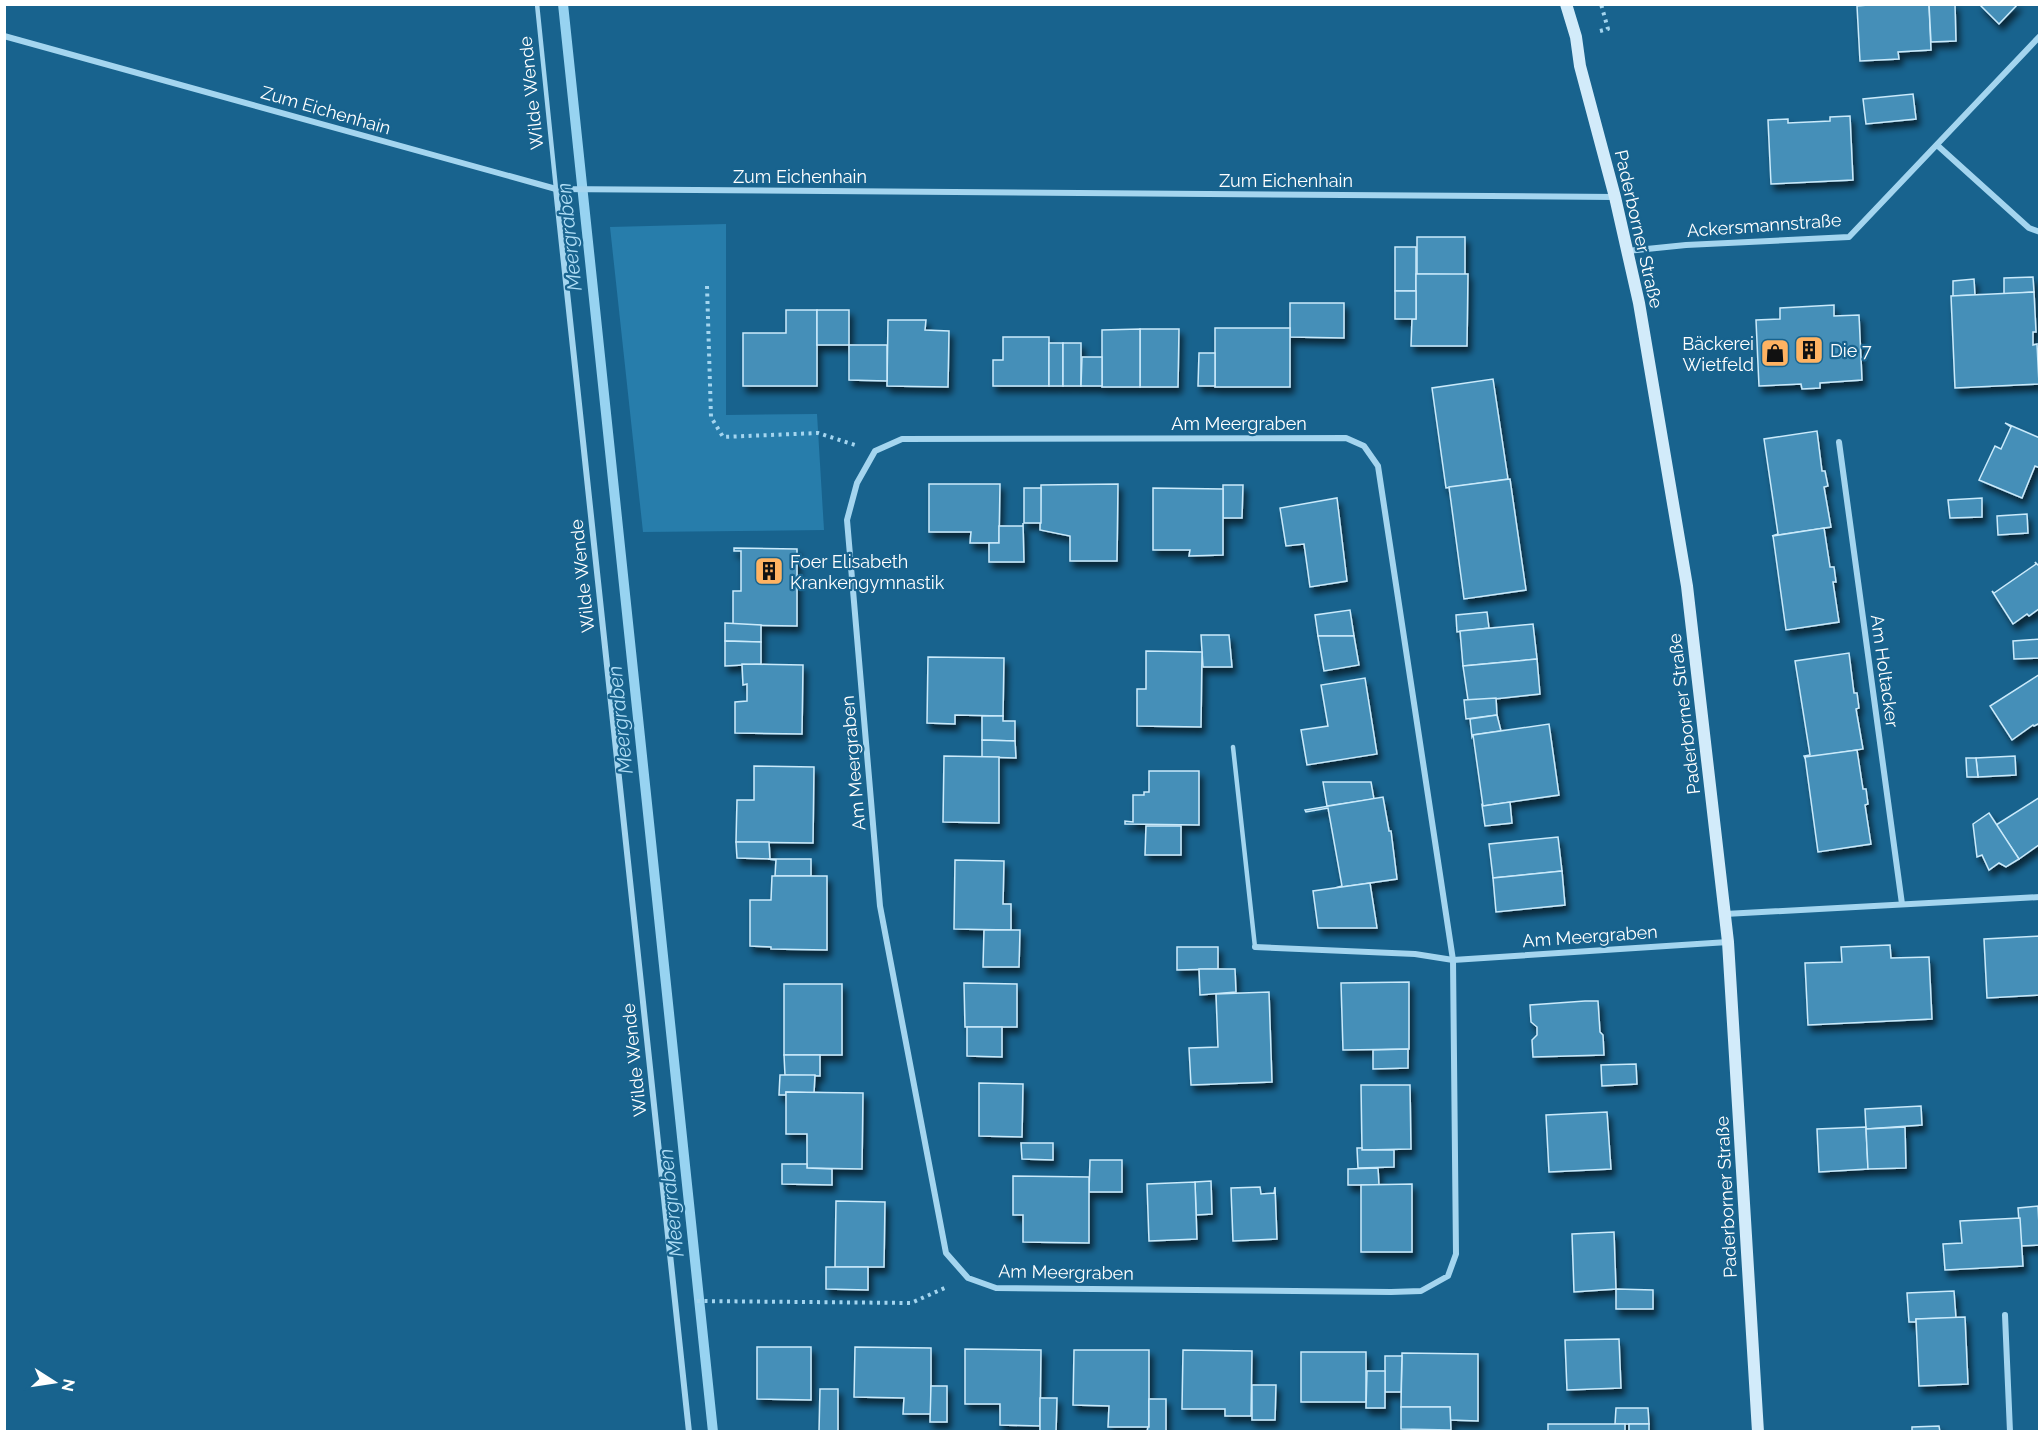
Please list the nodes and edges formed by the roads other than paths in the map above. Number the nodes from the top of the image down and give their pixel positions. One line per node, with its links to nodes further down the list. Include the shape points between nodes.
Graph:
1 (537, 4): 6 (lane, Wilde Wende)
2 (1566, 4): 7 (main road, Paderborner Straße)
3 (4, 36): 6 (street, Zum Eichenhain)
4 (2040, 36): 5 (street, Ackersmannstraße)
5 (1937, 145): 8 (street, via 2028,228); 9 (street, Ackersmannstraße, via 1849,237 1686,244)
6 (556, 189): 7 (street, Zum Eichenhain); 19 (street, Wilde Wende)
7 (1615, 197): 9 (main road, Paderborner Straße)
8 (2040, 232)
9 (1627, 251): 14 (main road, Paderborner Straße, via 1687,586)
10 (1839, 442): 13 (street, Am Holtacker)
11 (1233, 747): 16 (lane)
12 (2040, 897): 13 (street)
13 (1902, 904): 14 (street)
14 (1725, 914): 15 (main road, Paderborner Straße)
15 (1728, 942): 17 (street, Am Meergraben); 20 (main road, Paderborner Straße)
16 (1255, 947): 17 (street, Am Meergraben, via 1415,954)
17 (1453, 960): 17 (street, Am Meergraben, via 1378,466 1364,446 1346,438 902,439 875,452 857,483 847,520 880,906 946,1253 968,1278 996,1288 1391,1292 1421,1291 1448,1276 1456,1254)
18 (2005, 1315): 21 (street)
19 (689, 1431)
20 (1758, 1431)
21 (2010, 1431)

